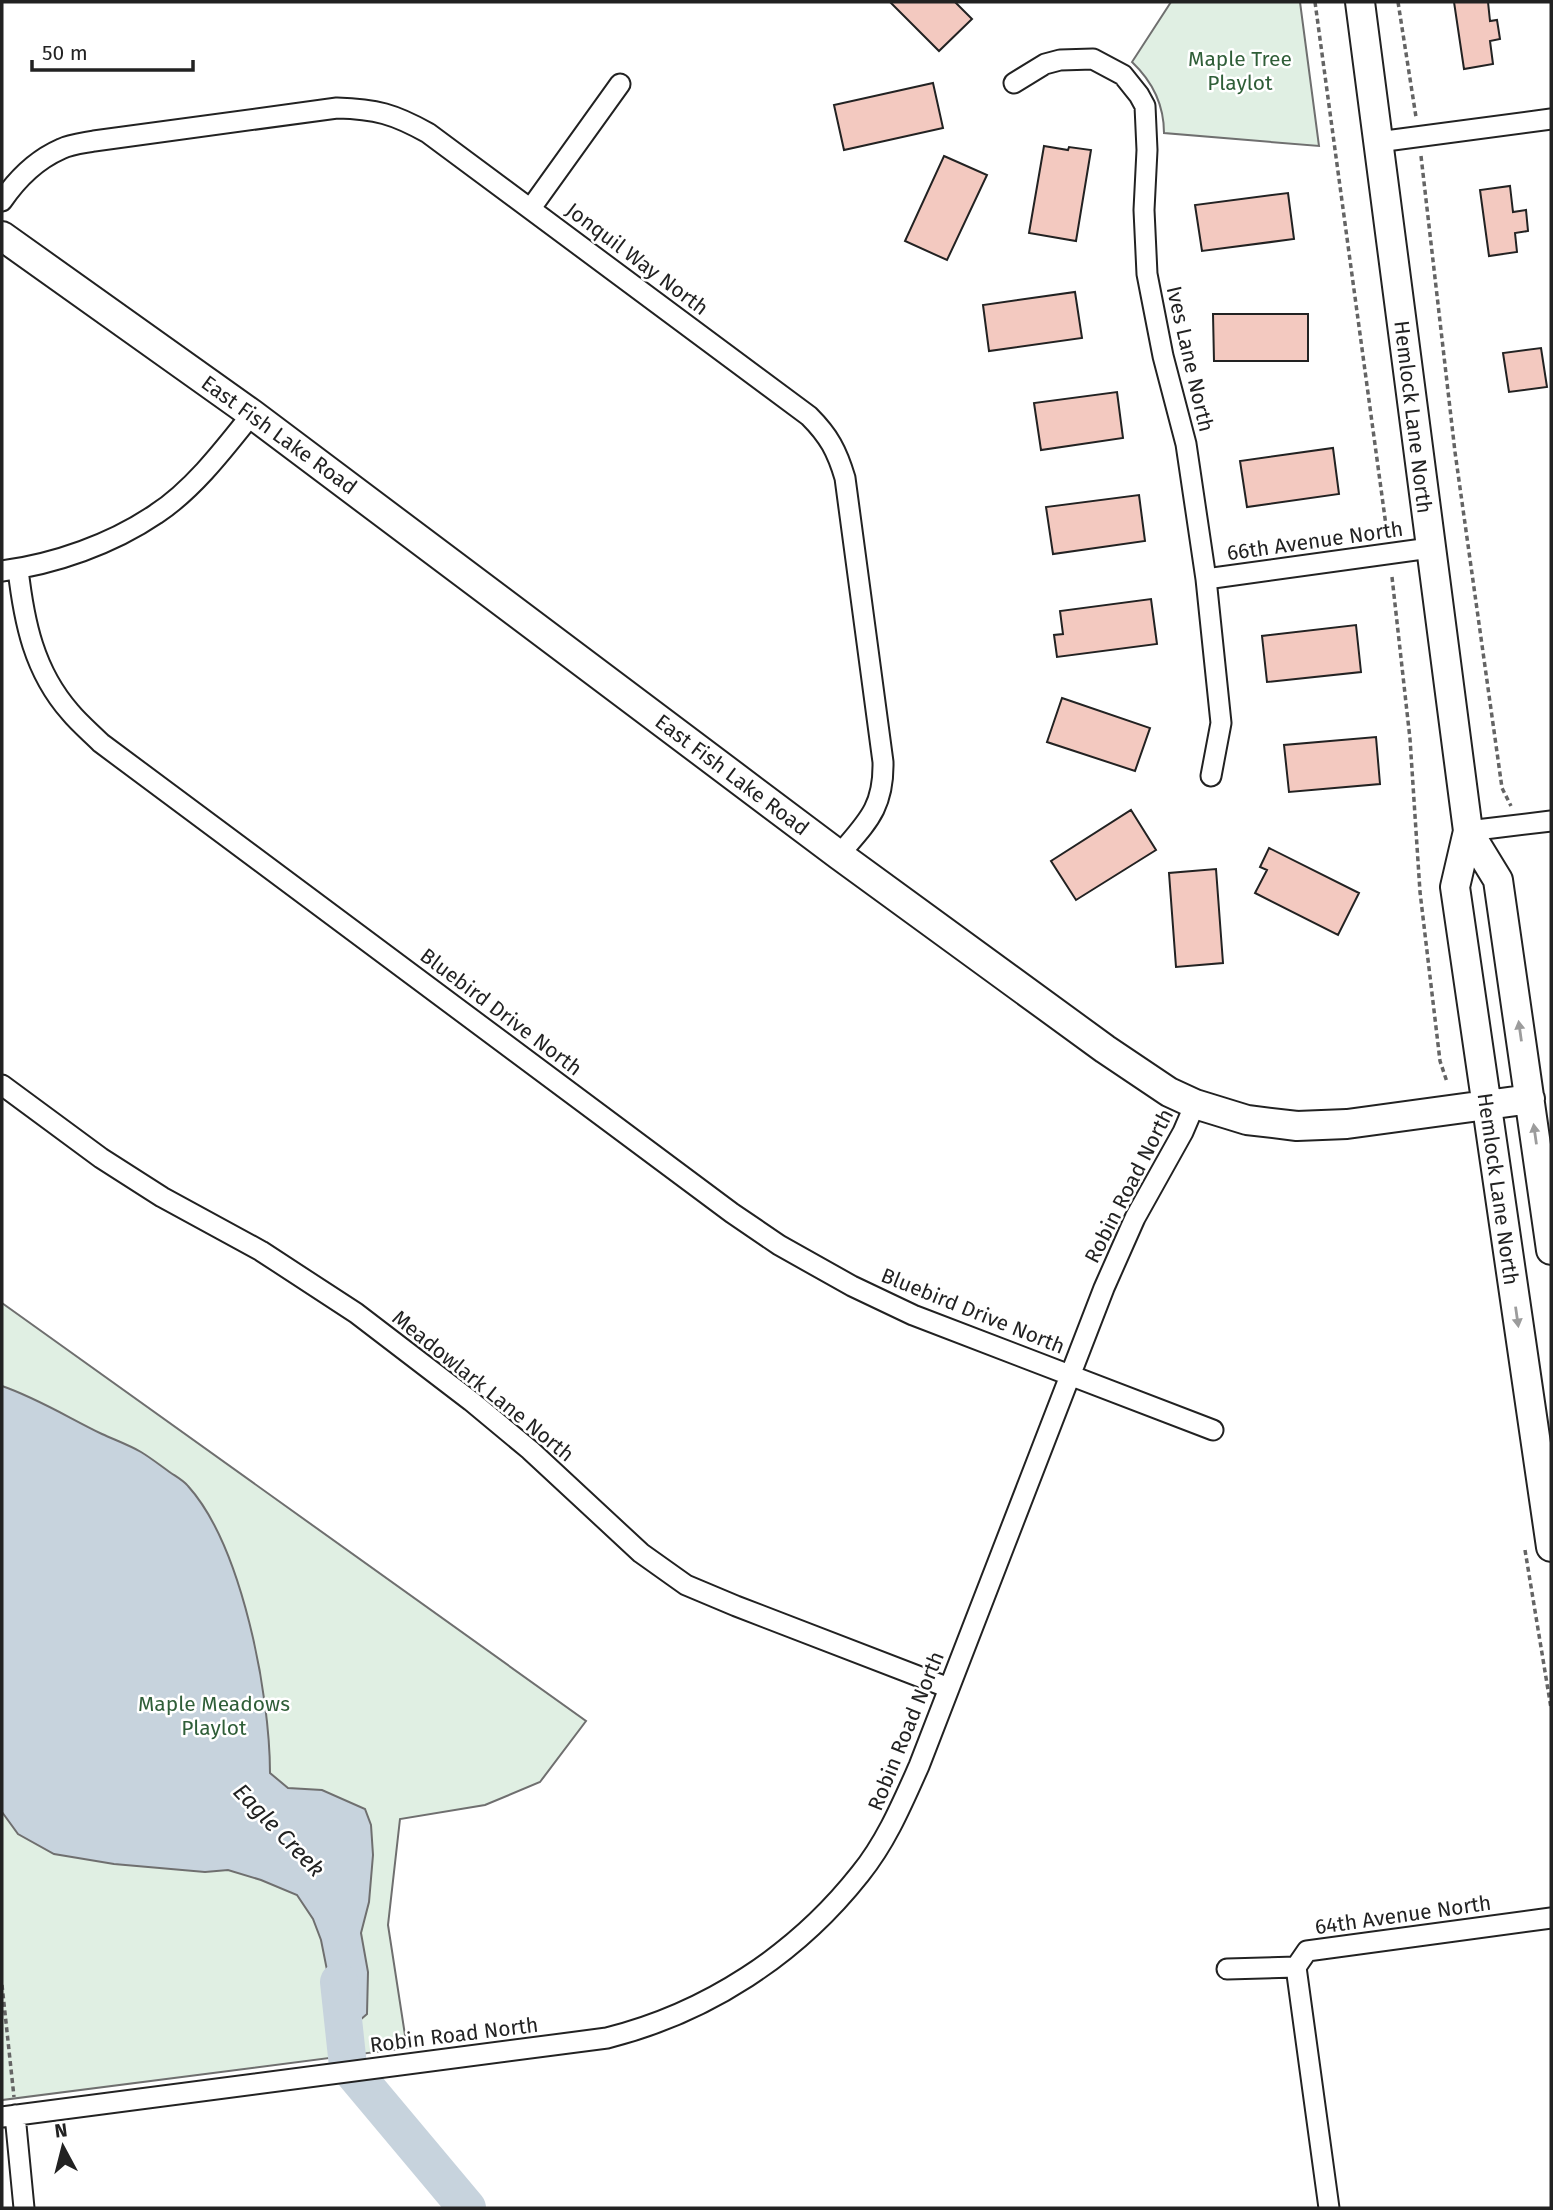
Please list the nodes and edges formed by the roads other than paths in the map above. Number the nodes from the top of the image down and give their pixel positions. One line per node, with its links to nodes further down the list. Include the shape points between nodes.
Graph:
1 (1360, 2): 5 (main road, Hemlock Lane North)
2 (1014, 83): 12 (street, Ives Lane North, via 1045,64 1093,59 1124,75 1145,106 1147,274 1186,444)
3 (620, 84): 7 (street)
4 (1551, 119): 5 (street)
5 (1378, 142): 10 (main road, Hemlock Lane North)
6 (2, 201): 7 (street, Jonquil Way North, via 36,163 62,148 337,108 368,108 399,117 428,133)
7 (531, 208): 16 (street, Jonquil Way North, via 809,416 837,454 845,478 884,780 872,815)
8 (2, 236): 9 (main road, East Fish Lake Road)
9 (252, 414): 11 (street, via 195,481 158,514 112,540); 16 (main road, East Fish Lake Road)
10 (1430, 548): 12 (street, 66th Avenue North); 15 (main road, Hemlock Lane North)
11 (10, 570): 22 (street, Bluebird Drive North, via 38,662 58,698 101,743 779,1245 913,1315)
12 (1206, 579): 13 (street, Ives Lane North, via 1221,723)
13 (1211, 776)
14 (1551, 821): 15 (street)
15 (1468, 831): 18 (main road, Hemlock Lane North, one-way to 15, via 1499,880); 20 (main road, Hemlock Lane North, via 1455,887)
16 (839, 855): 19 (main road, East Fish Lake Road, via 1105,1049)
17 (2, 1085): 25 (street, Meadowlark Lane North, via 102,1158 271,1257 356,1313 471,1401 641,1553 686,1584)
18 (1530, 1099): 20 (main road, East Fish Lake Road); 21 (main road, Hemlock Lane North, one-way to 18)
19 (1195, 1104): 20 (main road, East Fish Lake Road, via 1247,1120 1297,1126 1347,1124); 22 (street, Robin Road North, via 1135,1218)
20 (1485, 1104): 24 (main road, Hemlock Lane North, one-way to 24)
21 (1551, 1250)
22 (1069, 1375): 23 (street, Bluebird Drive North); 25 (street, Robin Road North)
23 (1213, 1430)
24 (1551, 1547)
25 (949, 1688): 29 (street, Robin Road North, via 894,1822 861,1873 822,1917 778,1955 728,1990 675,2016 607,2038)
26 (1551, 1918): 27 (street, 64th Avenue North, via 1307,1951)
27 (1296, 1967): 28 (street); 31 (street)
28 (1227, 1969)
29 (9, 2116): 30 (street)
30 (24, 2208)
31 (1329, 2208)

